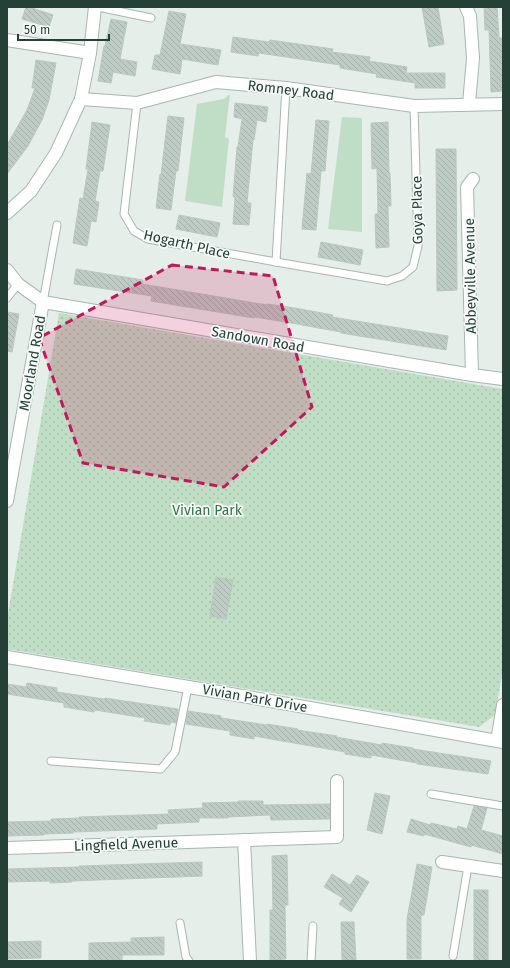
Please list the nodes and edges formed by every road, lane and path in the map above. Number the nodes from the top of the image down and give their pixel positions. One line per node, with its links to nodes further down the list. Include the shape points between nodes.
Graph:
1 (95, 7): 6 (street)
2 (98, 7): 4 (lane)
3 (466, 7): 10 (street, via 470,16 474,58)
4 (151, 18)
5 (7, 40): 6 (street)
6 (90, 53): 8 (street)
7 (286, 88): 9 (street, Romney Road, via 216,82); 12 (street, Romney Road); 16 (lane)
8 (81, 99): 9 (street, Romney Road); 14 (street, via 56,153 31,191)
9 (137, 103): 16 (lane, Hogarth Place, via 124,214 134,231 148,238)
10 (469, 104): 11 (street, Romney Road); 12 (street, Romney Road)
11 (503, 104)
12 (414, 106): 16 (lane, Goya Place, via 418,246 413,267 402,276 386,281)
13 (473, 179): 21 (street, Abbeyville Avenue, via 467,187)
14 (7, 213)
15 (57, 225): 20 (lane, Moorland Road)
16 (276, 262)
17 (7, 270): 18 (street, Sandown Road)
18 (18, 284): 19 (lane); 20 (street, Sandown Road)
19 (7, 298)
20 (43, 302): 21 (street, Sandown Road); 23 (street, Moorland Road)
21 (472, 376): 22 (street, Sandown Road)
22 (503, 379)
23 (9, 473): 24 (street, Moorland Road)
24 (7, 500)
25 (7, 657): 26 (street, Vivian Park Drive)
26 (188, 687): 28 (street, Vivian Park Drive); 29 (lane, via 175,752 161,769)
27 (503, 706): 28 (street)
28 (500, 741)
29 (51, 761)
30 (337, 781): 33 (street, Lingfield Avenue, via 337,838)
31 (431, 794): 32 (lane)
32 (503, 806)
33 (244, 840): 34 (street, Lingfield Avenue); 42 (street)
34 (7, 848)
35 (442, 862): 36 (street)
36 (468, 866): 37 (street); 40 (lane)
37 (503, 871)
38 (180, 923): 41 (lane)
39 (313, 926): 43 (lane)
40 (453, 956)
41 (189, 961)
42 (250, 961)
43 (311, 961)

